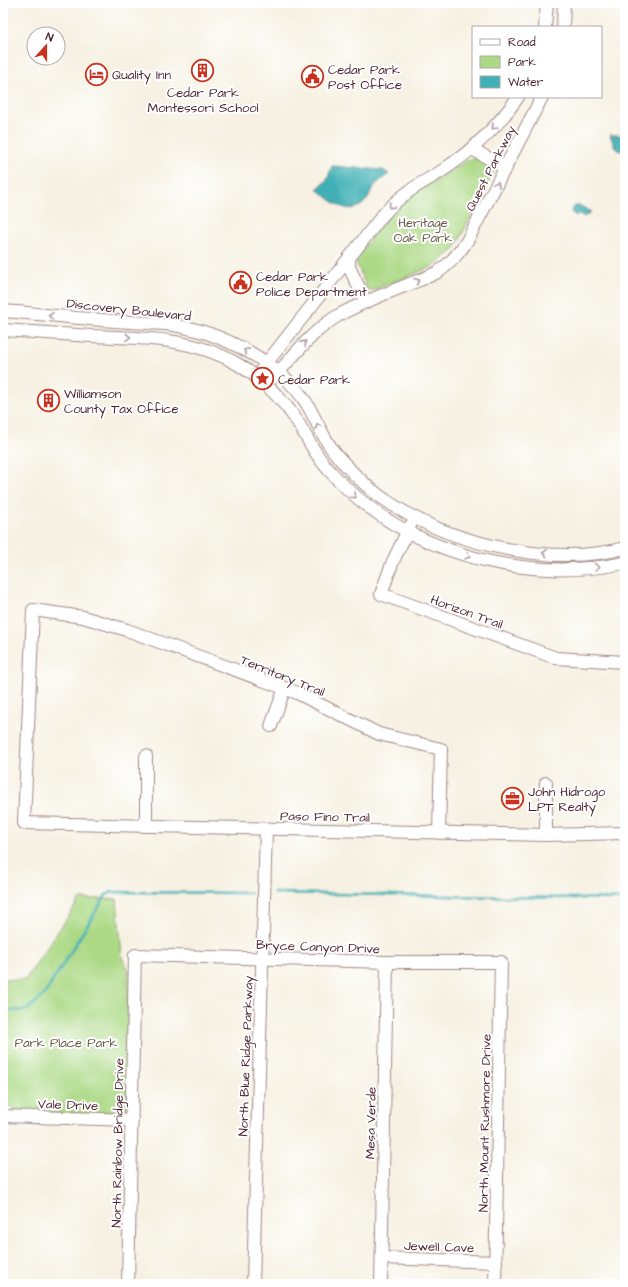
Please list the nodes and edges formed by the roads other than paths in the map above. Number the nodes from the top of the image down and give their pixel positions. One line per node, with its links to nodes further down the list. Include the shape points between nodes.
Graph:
1 (546, 3): 3 (street)
2 (564, 3): 4 (street)
3 (545, 26)
4 (563, 26)
5 (517, 98): 7 (street, Quest Parkway, one-way to 7, via 497,124)
6 (541, 98): 8 (street, Quest Parkway)
7 (472, 149): 8 (street); 9 (street, Quest Parkway, one-way to 9, via 396,202)
8 (506, 168): 10 (street, Quest Parkway, one-way to 8, via 426,278 450,262 467,241)
9 (349, 258): 10 (street, via 349,267); 13 (street, Quest Parkway)
10 (366, 302): 14 (street, Quest Parkway, one-way to 10, via 324,325)
11 (3, 311): 13 (street, Discovery Boulevard, one-way to 11, via 228,341 183,326)
12 (3, 330): 15 (street, Discovery Boulevard, one-way to 15, via 176,341 220,354)
13 (267, 363): 14 (street, Discovery Boulevard); 15 (street, Quest Parkway)
14 (278, 372): 16 (street, Quest Parkway); 17 (street, Discovery Boulevard, one-way to 14, via 373,491 340,459 329,446 306,404)
15 (256, 377): 16 (street, Discovery Boulevard)
16 (266, 385): 18 (street, Discovery Boulevard, one-way to 18, via 296,421 327,468 356,498)
17 (413, 517): 18 (street, Horizon Trail); 19 (street, Discovery Boulevard, one-way to 17, via 589,554 525,552 462,538)
18 (407, 532): 20 (street, Discovery Boulevard, one-way to 20, via 444,548 510,565 578,569); 21 (street, Horizon Trail, via 393,561 382,594 556,658)
19 (625, 548)
20 (625, 563)
21 (625, 662)
22 (285, 688): 23 (street); 26 (street, Territory Trail, via 127,630 83,617 33,610); 29 (street, Territory Trail, via 379,734 440,749)
23 (272, 726)
24 (146, 756): 27 (street)
25 (546, 783): 31 (street)
26 (24, 823): 27 (street, Paso Fino Trail)
27 (146, 826): 28 (street, Paso Fino Trail)
28 (266, 829): 29 (street, Paso Fino Trail); 33 (street, North Blue Ridge Parkway)
29 (438, 833): 31 (street, Paso Fino Trail)
30 (625, 833): 31 (street, Paso Fino Trail)
31 (546, 835)
32 (135, 956): 33 (street, Bryce Canyon Drive); 37 (street, North Rainbow Bridge Drive)
33 (262, 959): 34 (street, Bryce Canyon Drive); 41 (street, North Blue Ridge Parkway)
34 (387, 962): 35 (street, Bryce Canyon Drive); 38 (street, Mesa Verde)
35 (501, 962): 39 (street, North Mount Rushmore Drive)
36 (3, 1116): 37 (street, Vale Drive)
37 (132, 1120): 40 (street, North Rainbow Bridge Drive)
38 (382, 1258): 39 (street, Jewell Cave); 42 (street, Mesa Verde)
39 (496, 1262): 43 (street, North Mount Rushmore Drive)
40 (128, 1284)
41 (253, 1284)
42 (381, 1284)
43 (495, 1284)

